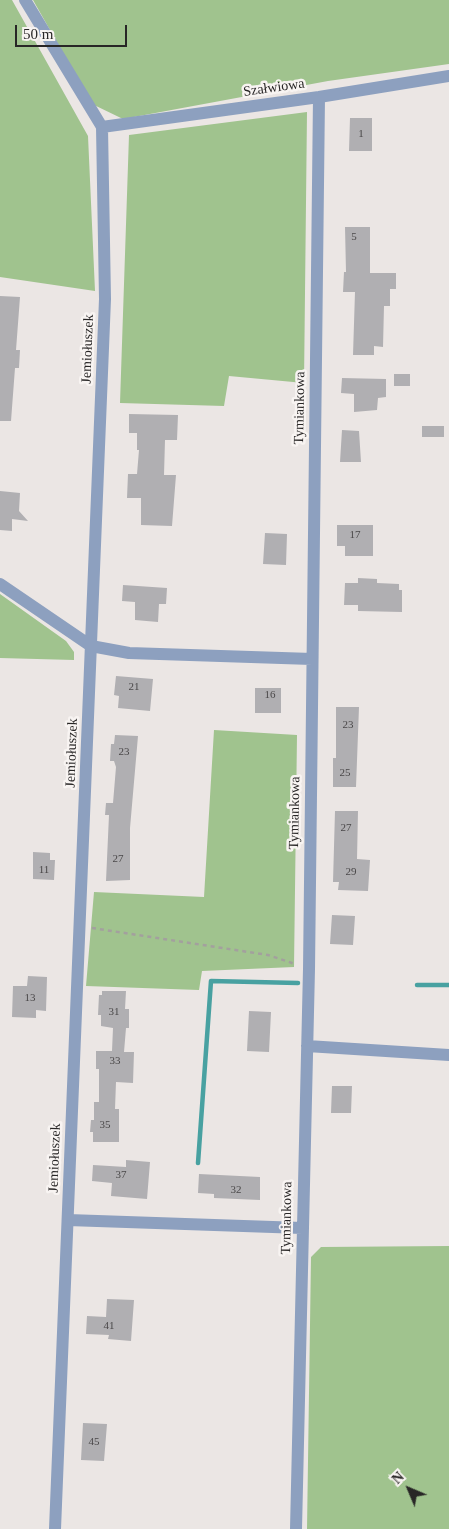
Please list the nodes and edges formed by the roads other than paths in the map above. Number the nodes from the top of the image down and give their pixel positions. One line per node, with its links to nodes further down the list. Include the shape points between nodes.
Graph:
1 (25, 0): 4 (street)
2 (449, 76): 3 (street, Szałwiowa)
3 (319, 97): 4 (street, Szałwiowa); 7 (street, Tymiankowa)
4 (102, 127): 6 (street, Jemiołuszek, via 105,299)
5 (0, 584): 6 (street)
6 (91, 646): 7 (street, via 129,653); 10 (street, Jemiołuszek)
7 (312, 658): 8 (street, Tymiankowa)
8 (307, 1046): 9 (street); 11 (street, Tymiankowa)
9 (449, 1055)
10 (68, 1220): 11 (street); 12 (street, Jemiołuszek)
11 (302, 1228): 13 (street, Tymiankowa)
12 (55, 1529)
13 (296, 1529)

